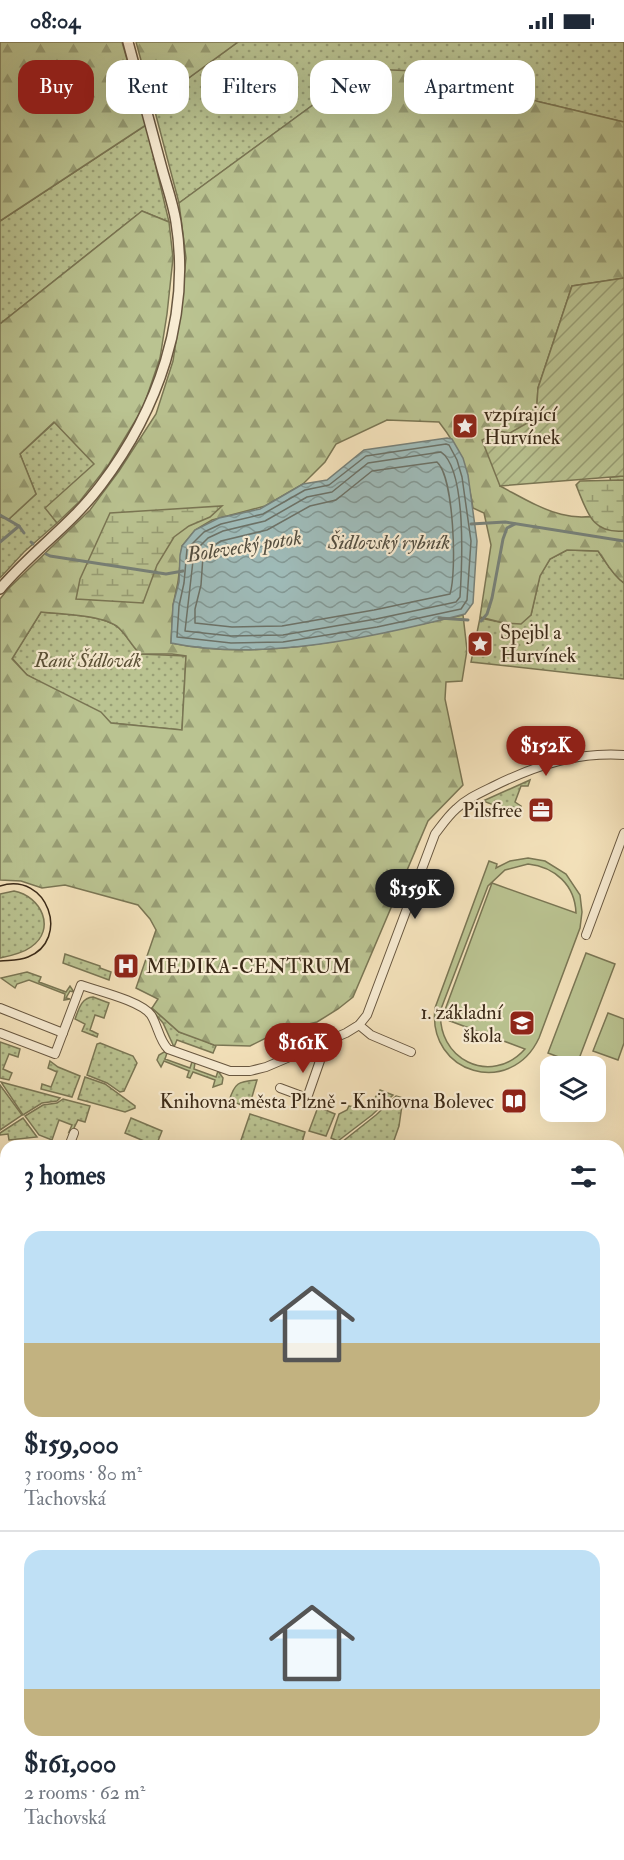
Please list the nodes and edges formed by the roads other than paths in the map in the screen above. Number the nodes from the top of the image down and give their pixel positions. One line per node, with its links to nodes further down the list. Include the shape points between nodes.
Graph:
1 (128, 42): 2 (street, via 176,221 179,286 169,352 140,427 114,468 85,505)
2 (0, 589)
3 (624, 755): 7 (street, via 574,757 542,765 486,790 456,809 435,834 367,1015)
4 (624, 833): 5 (street)
5 (586, 935)
6 (0, 1008): 8 (street)
7 (359, 1025): 10 (street); 11 (street, via 371,1035)
8 (63, 1032): 9 (street, via 55,1054); 10 (street, via 81,985 142,1007 153,1018 168,1049 230,1071 259,1069)
9 (0, 1033)
10 (319, 1046): 12 (street, via 322,1055 308,1098)
11 (411, 1052)
12 (280, 1088)
13 (74, 1133): 14 (street)
14 (71, 1140)

